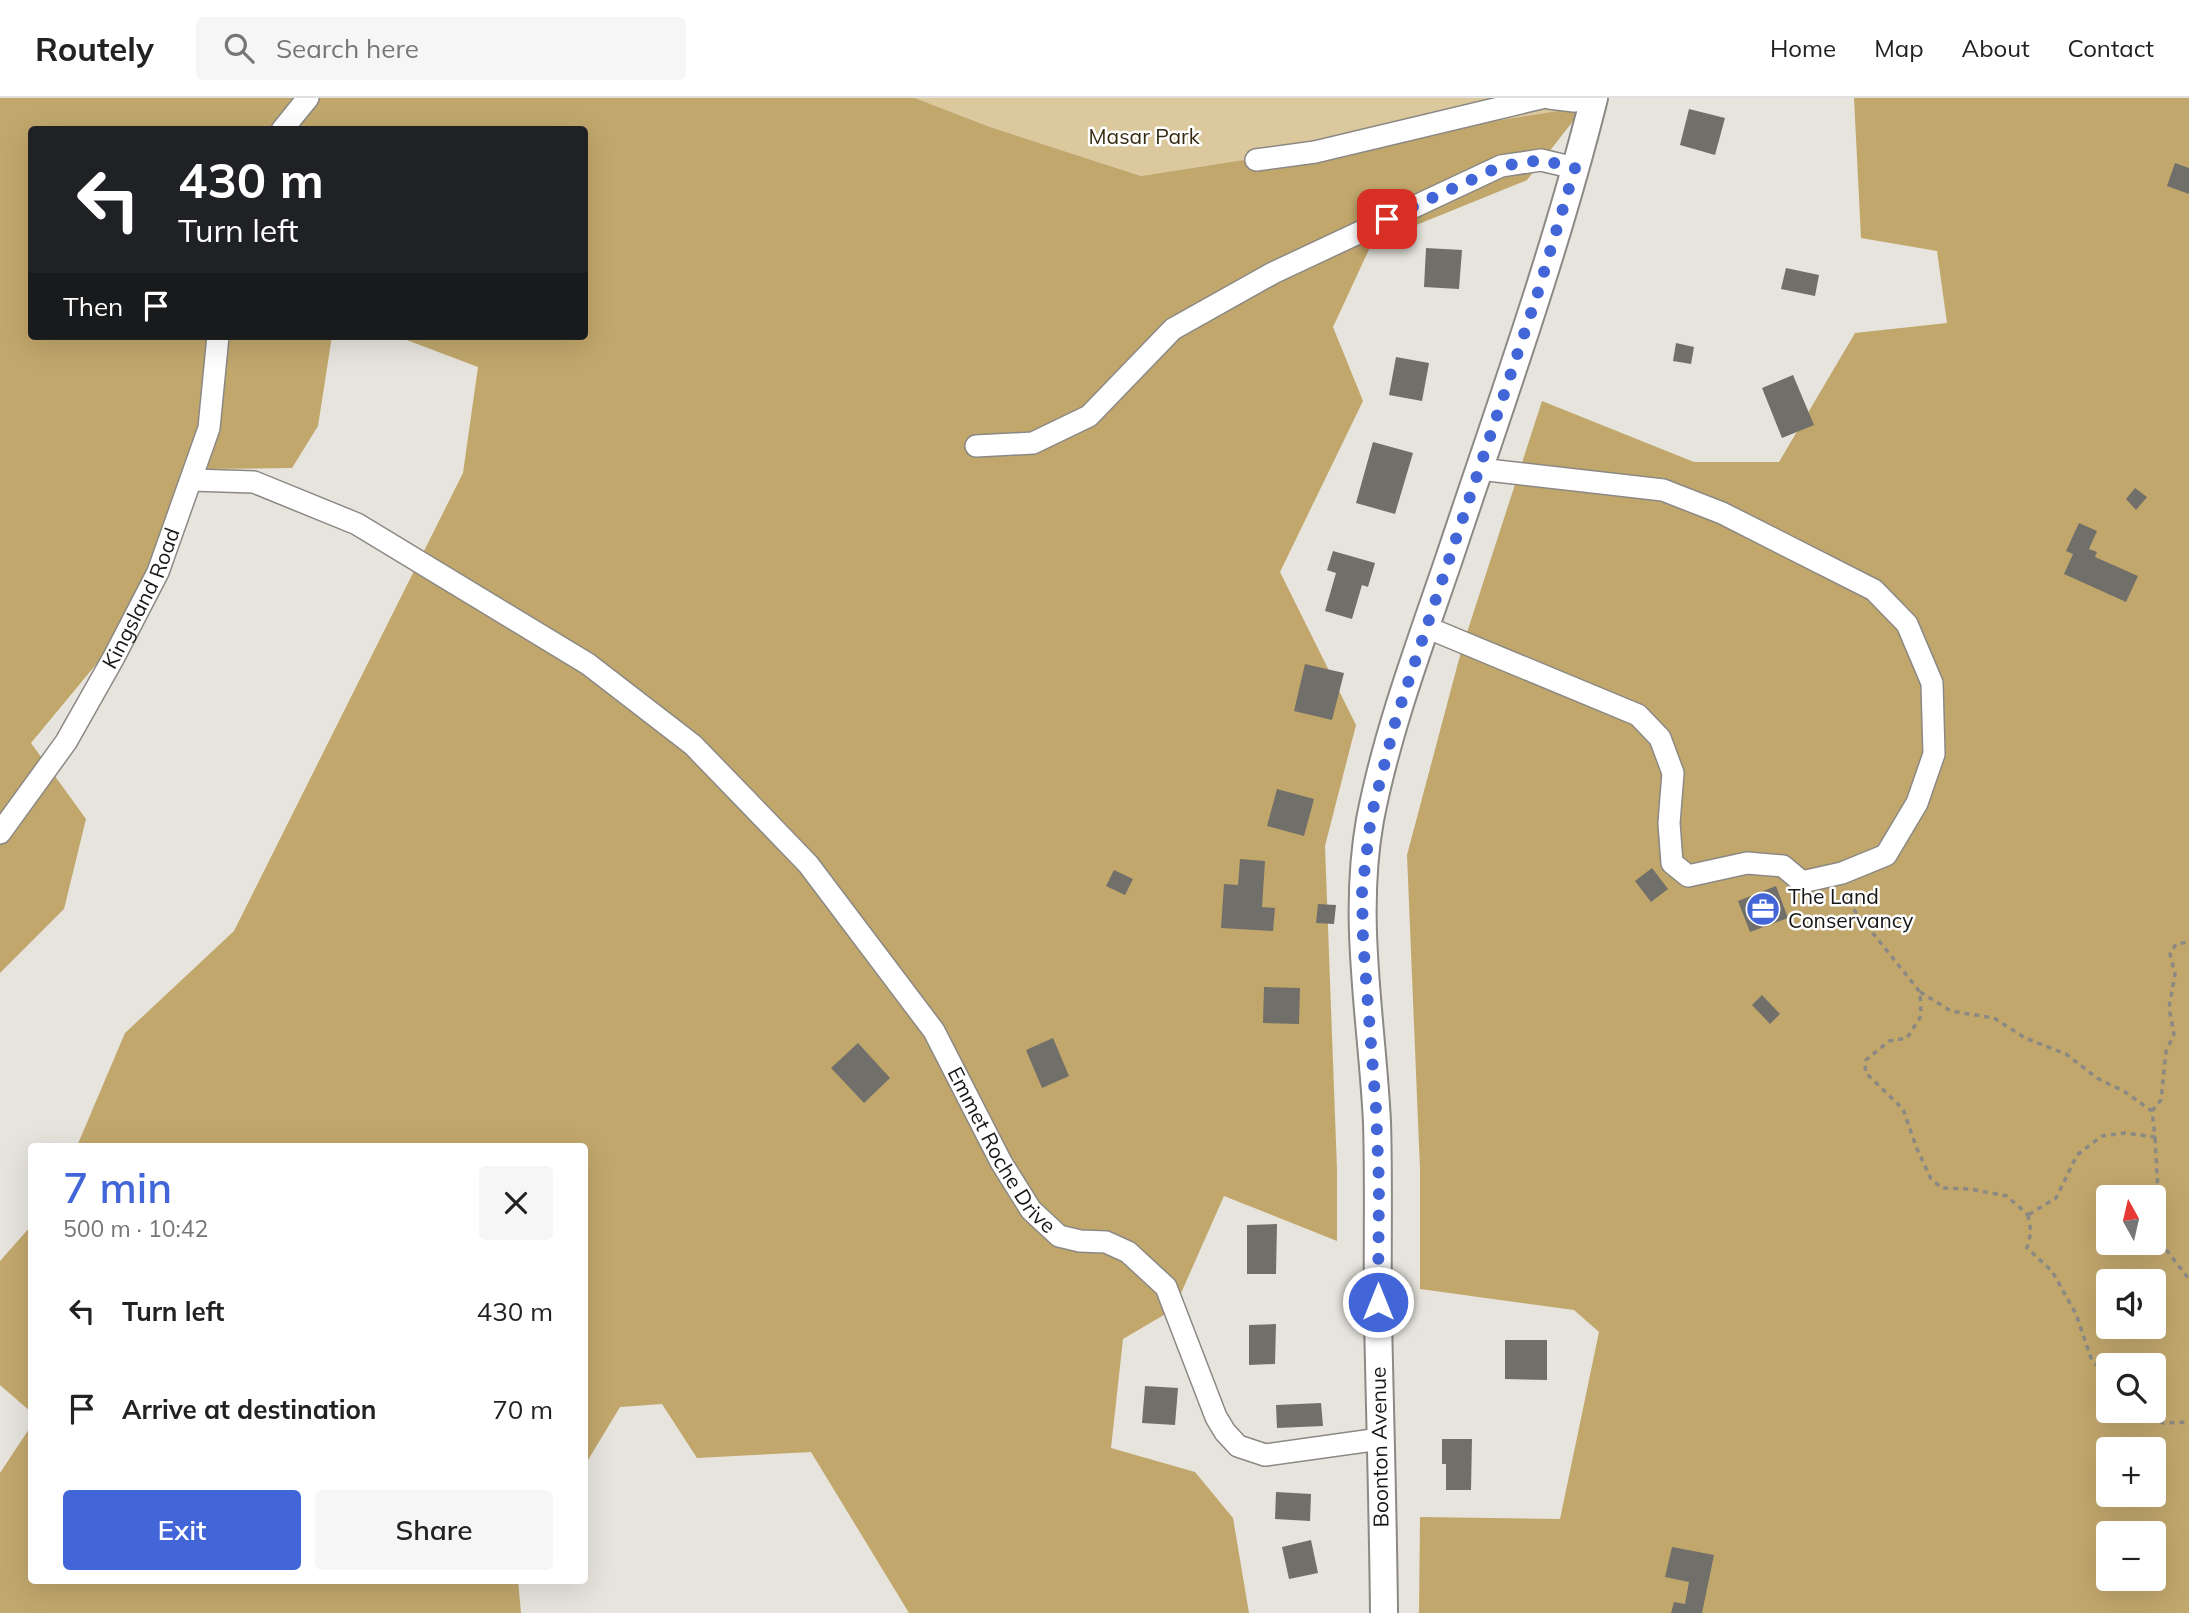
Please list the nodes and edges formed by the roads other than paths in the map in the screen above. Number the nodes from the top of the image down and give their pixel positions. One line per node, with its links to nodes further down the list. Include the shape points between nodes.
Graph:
1 (308, 98): 5 (street)
2 (1541, 98): 6 (street, via 1315,152)
3 (1549, 98): 4 (street)
4 (1585, 104): 7 (main road, Boonton Avenue)
5 (285, 126)
6 (1256, 160)
7 (1575, 168): 9 (street, via 1541,160 1501,166 1273,272 1173,329 1089,416 1033,443); 10 (main road, Boonton Avenue)
8 (218, 340): 11 (street, Kingsland Road, via 209,428)
9 (976, 446)
10 (1479, 469): 12 (main road, Boonton Avenue); 12 (street, via 1662,490 1722,513 1874,590 1907,624 1932,683 1934,754 1917,803 1886,855 1842,873 1802,882 1783,866 1747,863 1688,876 1672,863 1669,823 1674,773 1660,738 1638,715)
11 (192, 481): 13 (street, Kingsland Road, via 158,572 114,657 66,742); 14 (street, Emmet Roche Drive, via 254,482 357,524 588,664 694,745 808,864 934,1031 1001,1162 1031,1210 1059,1236 1106,1242 1128,1252 1166,1287 1216,1417 1238,1446 1265,1455)
12 (1426, 627): 14 (main road, Boonton Avenue, via 1371,817 1362,891 1379,1171)
13 (0, 833)
14 (1380, 1438): 15 (main road, Boonton Avenue)
15 (1384, 1613)

